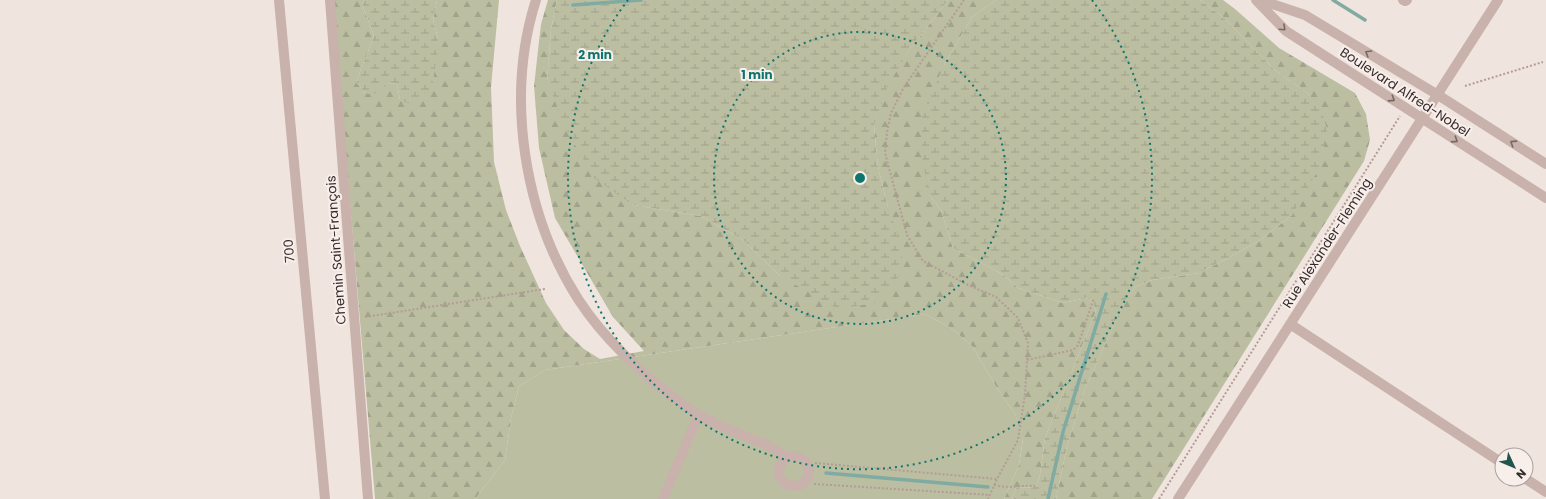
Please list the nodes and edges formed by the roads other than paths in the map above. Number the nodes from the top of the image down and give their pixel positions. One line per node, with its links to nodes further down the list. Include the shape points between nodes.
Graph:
1 (279, 0): 19 (street, 700)
2 (330, 0): 20 (street, Chemin Saint-François)
3 (536, 0): 14 (street, via 524,54 522,133 532,192 548,239 579,301 605,334 660,388)
4 (1256, 0): 10 (street, Boulevard Alfred-Nobel, one-way to 10, via 1286,31)
5 (1260, 0): 9 (street, Boulevard Alfred-Nobel, one-way to 5, via 1305,15)
6 (1403, 0): 7 (street)
7 (1407, 0)
8 (1495, 1): 9 (street, Rue Alexander-Fleming)
9 (1438, 95): 10 (street, Rue Alexander-Fleming); 11 (street, Boulevard Alfred-Nobel, one-way to 9)
10 (1422, 119): 12 (street, Boulevard Alfred-Nobel, one-way to 12); 13 (street, Rue Alexander-Fleming)
11 (1546, 164)
12 (1546, 198)
13 (1290, 324): 16 (street); 22 (street, Rue Alexander-Fleming)
14 (698, 416): 15 (street, via 774,448); 21 (street)
15 (786, 458)
16 (1494, 458)
17 (1534, 484): 18 (street)
18 (1546, 492)
19 (325, 499)
20 (368, 499)
21 (663, 499)
22 (1178, 499)

